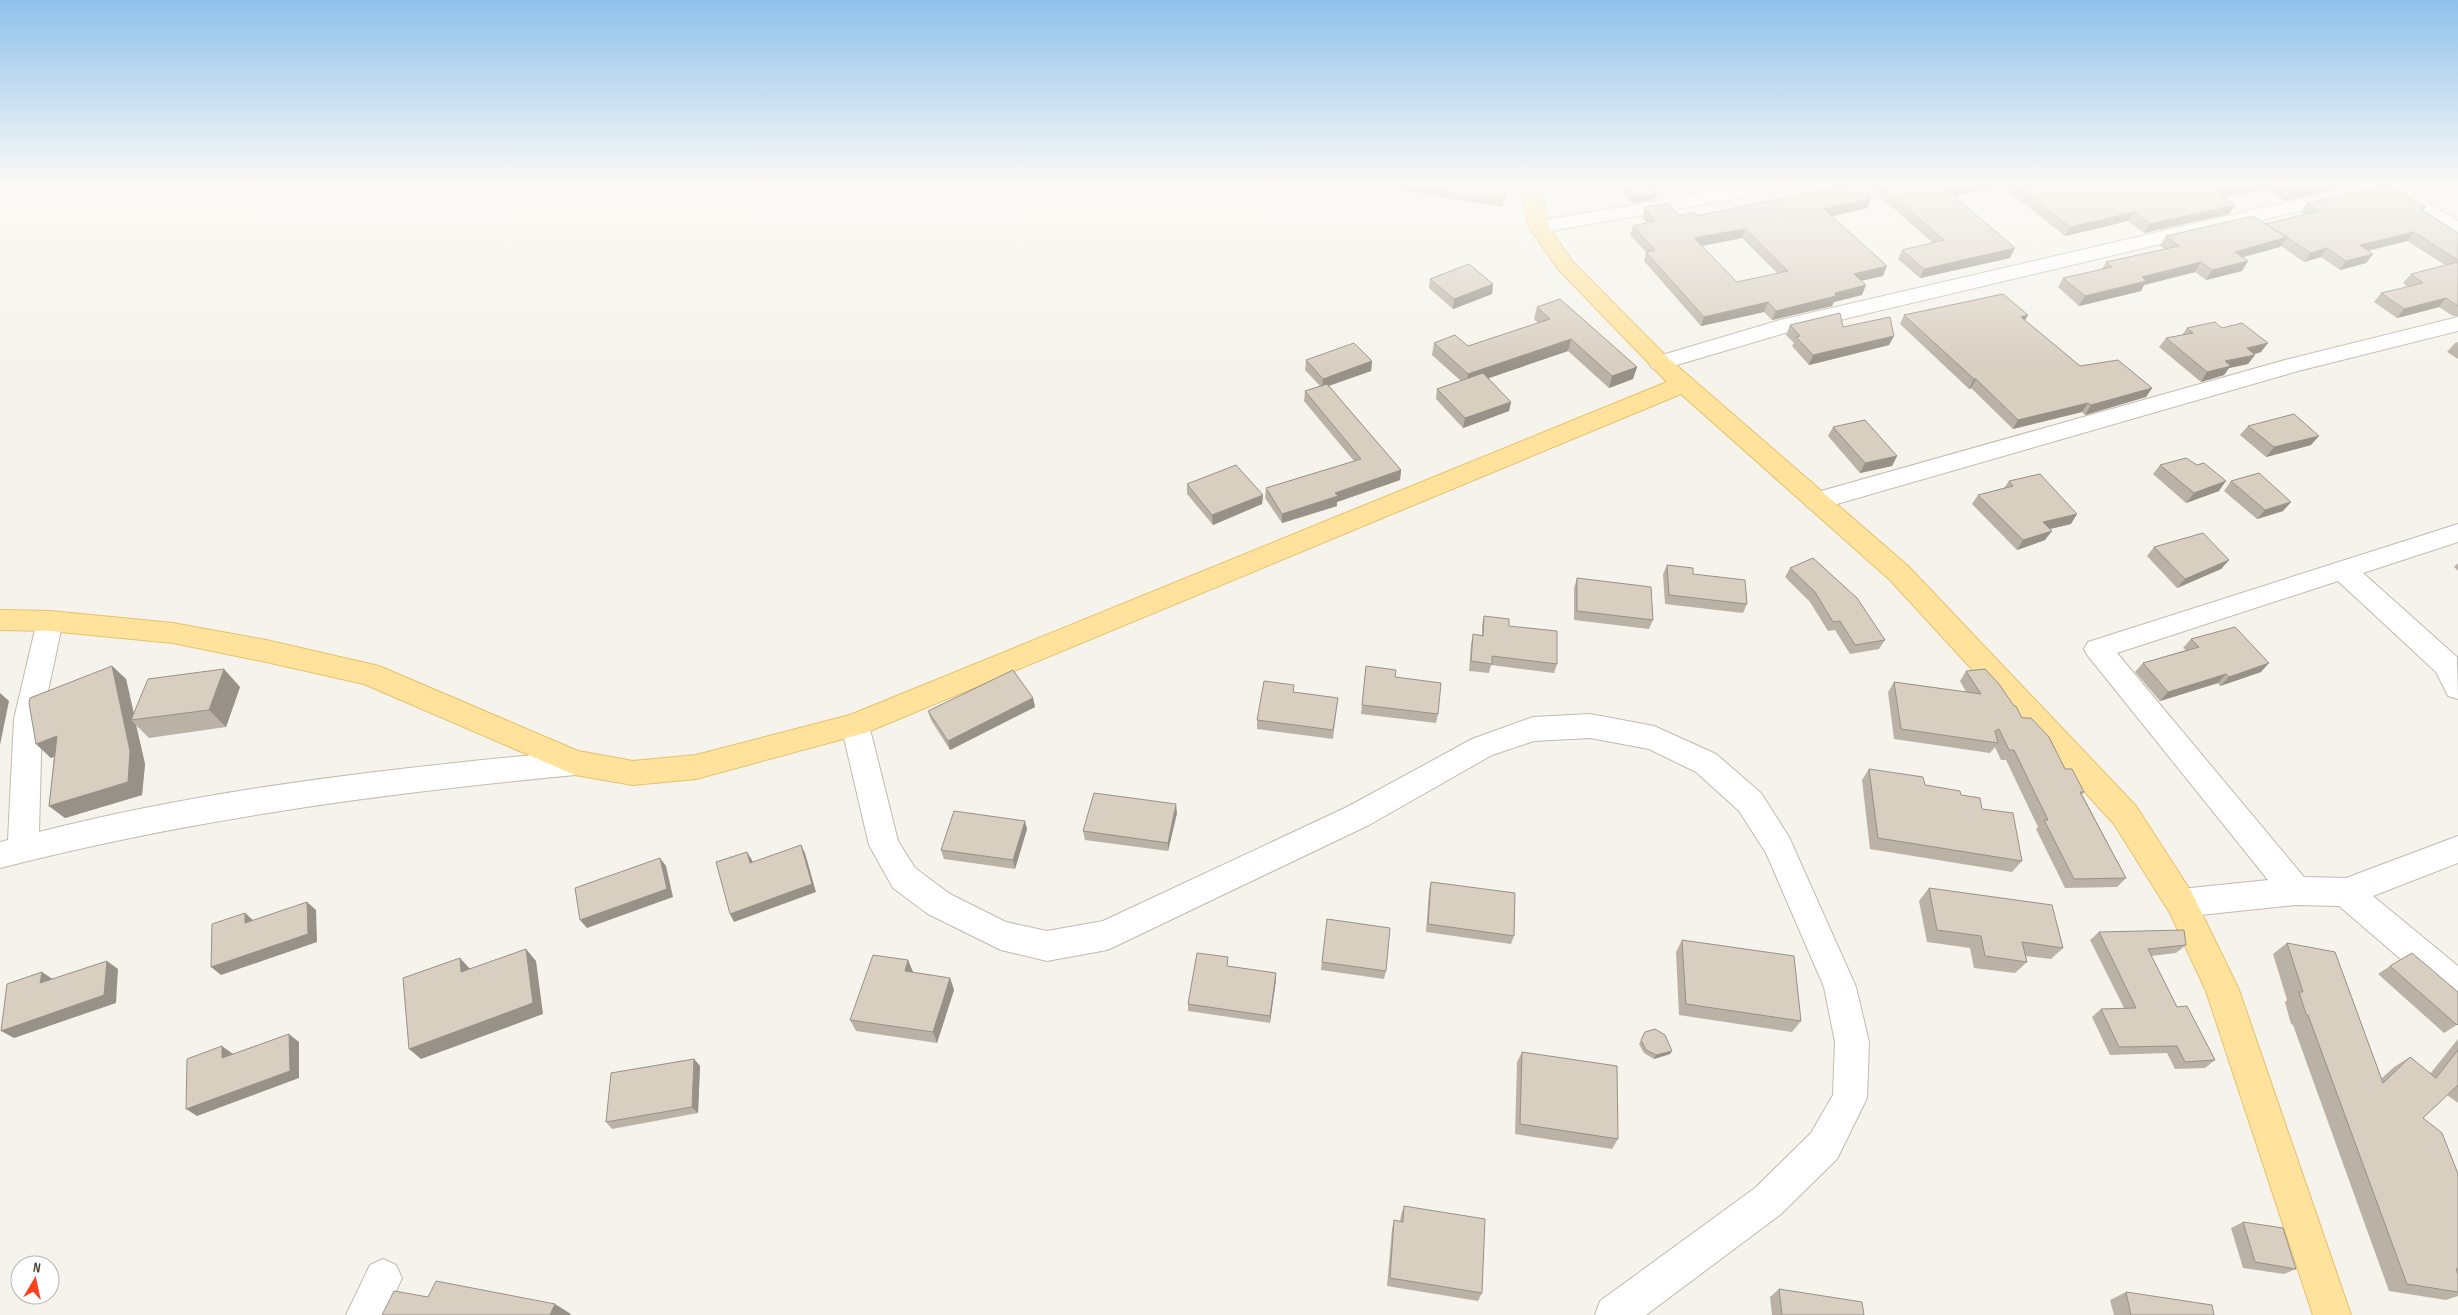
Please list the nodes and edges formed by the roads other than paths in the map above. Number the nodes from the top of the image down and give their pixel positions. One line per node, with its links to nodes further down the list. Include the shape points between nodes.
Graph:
1 (1551, 244): 4 (main road, via 1565,265)
2 (2128, 244): 4 (street, via 1780,327)
3 (2458, 324): 6 (street, via 2293,365)
4 (1660, 364): 5 (main road)
5 (1683, 384): 6 (main road); 12 (main road)
6 (1816, 500): 18 (main road, via 1899,573 2125,815)
7 (2458, 533): 8 (street)
8 (2342, 570): 11 (street, via 2447,665); 16 (street, via 2098,649)
9 (0, 620): 10 (main road)
10 (50, 621): 13 (main road, via 172,634 369,674); 15 (street, via 28,719)
11 (2458, 688)
12 (855, 725): 13 (main road, via 696,767 633,773); 22 (street, via 884,845 904,878 939,904 1000,935 1047,946 1107,935 1358,816 1482,747 1532,729 1590,726 1654,738 1706,763 1750,802 1778,846 1840,987 1852,1042 1850,1098 1824,1146 1768,1200)
13 (575, 763): 15 (street, via 297,793 111,826)
14 (2458, 849): 17 (street)
15 (11, 852)
16 (2296, 891): 17 (street); 18 (street)
17 (2346, 892): 19 (street)
18 (2181, 902): 23 (main road, via 2222,990)
19 (2458, 987)
20 (383, 1278): 21 (street)
21 (365, 1315)
22 (1614, 1315)
23 (2332, 1315)

